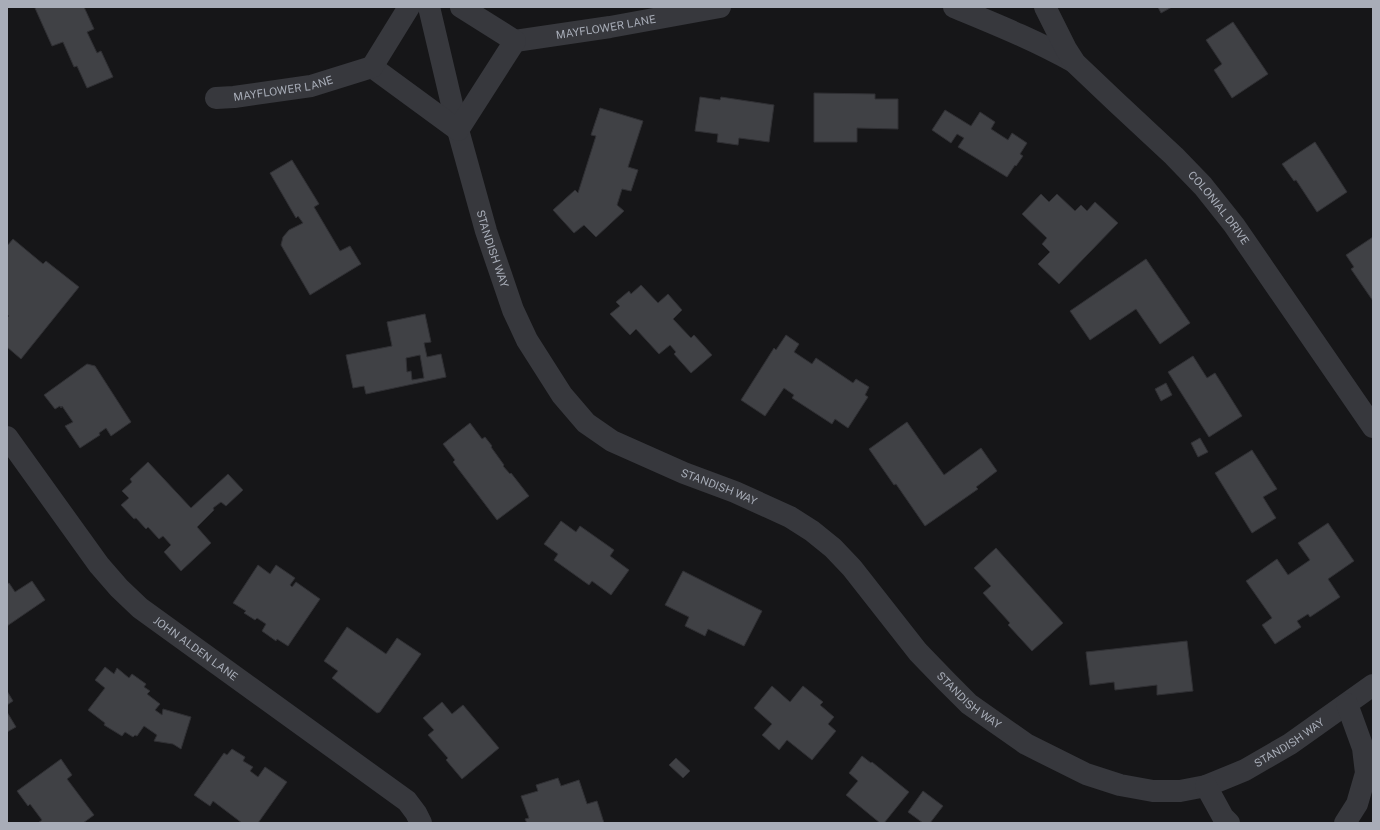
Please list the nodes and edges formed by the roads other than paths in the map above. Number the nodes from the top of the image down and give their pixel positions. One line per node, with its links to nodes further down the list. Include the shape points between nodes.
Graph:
1 (409, 7): 9 (street)
2 (429, 7): 11 (street, STANDISH WAY)
3 (461, 7): 7 (street)
4 (720, 7): 7 (street, MAYFLOWER LANE)
5 (954, 7): 8 (street, via 1052,49)
6 (1045, 7): 8 (street, COLONIAL DRIVE)
7 (515, 41): 11 (street)
8 (1075, 62): 12 (street, COLONIAL DRIVE, via 1203,186 1234,225)
9 (372, 67): 10 (street, MAYFLOWER LANE, via 311,86); 11 (street)
10 (216, 98)
11 (458, 130): 16 (street, STANDISH WAY, via 486,232 513,310 527,340 562,395 586,423 612,441 735,492 790,517 812,531 852,568 918,652 946,682 970,704 1026,744 1086,774 1120,785 1153,791 1180,791)
12 (1373, 427)
13 (7, 437): 17 (street, JOHN ALDEN LANE, via 99,565 140,608 407,801)
14 (1373, 685): 15 (street, STANDISH WAY)
15 (1347, 704): 16 (street, STANDISH WAY, via 1284,748 1245,770); 19 (street, via 1363,748 1366,773 1357,804)
16 (1206, 786): 18 (street)
17 (421, 823)
18 (1229, 823)
19 (1345, 823)

